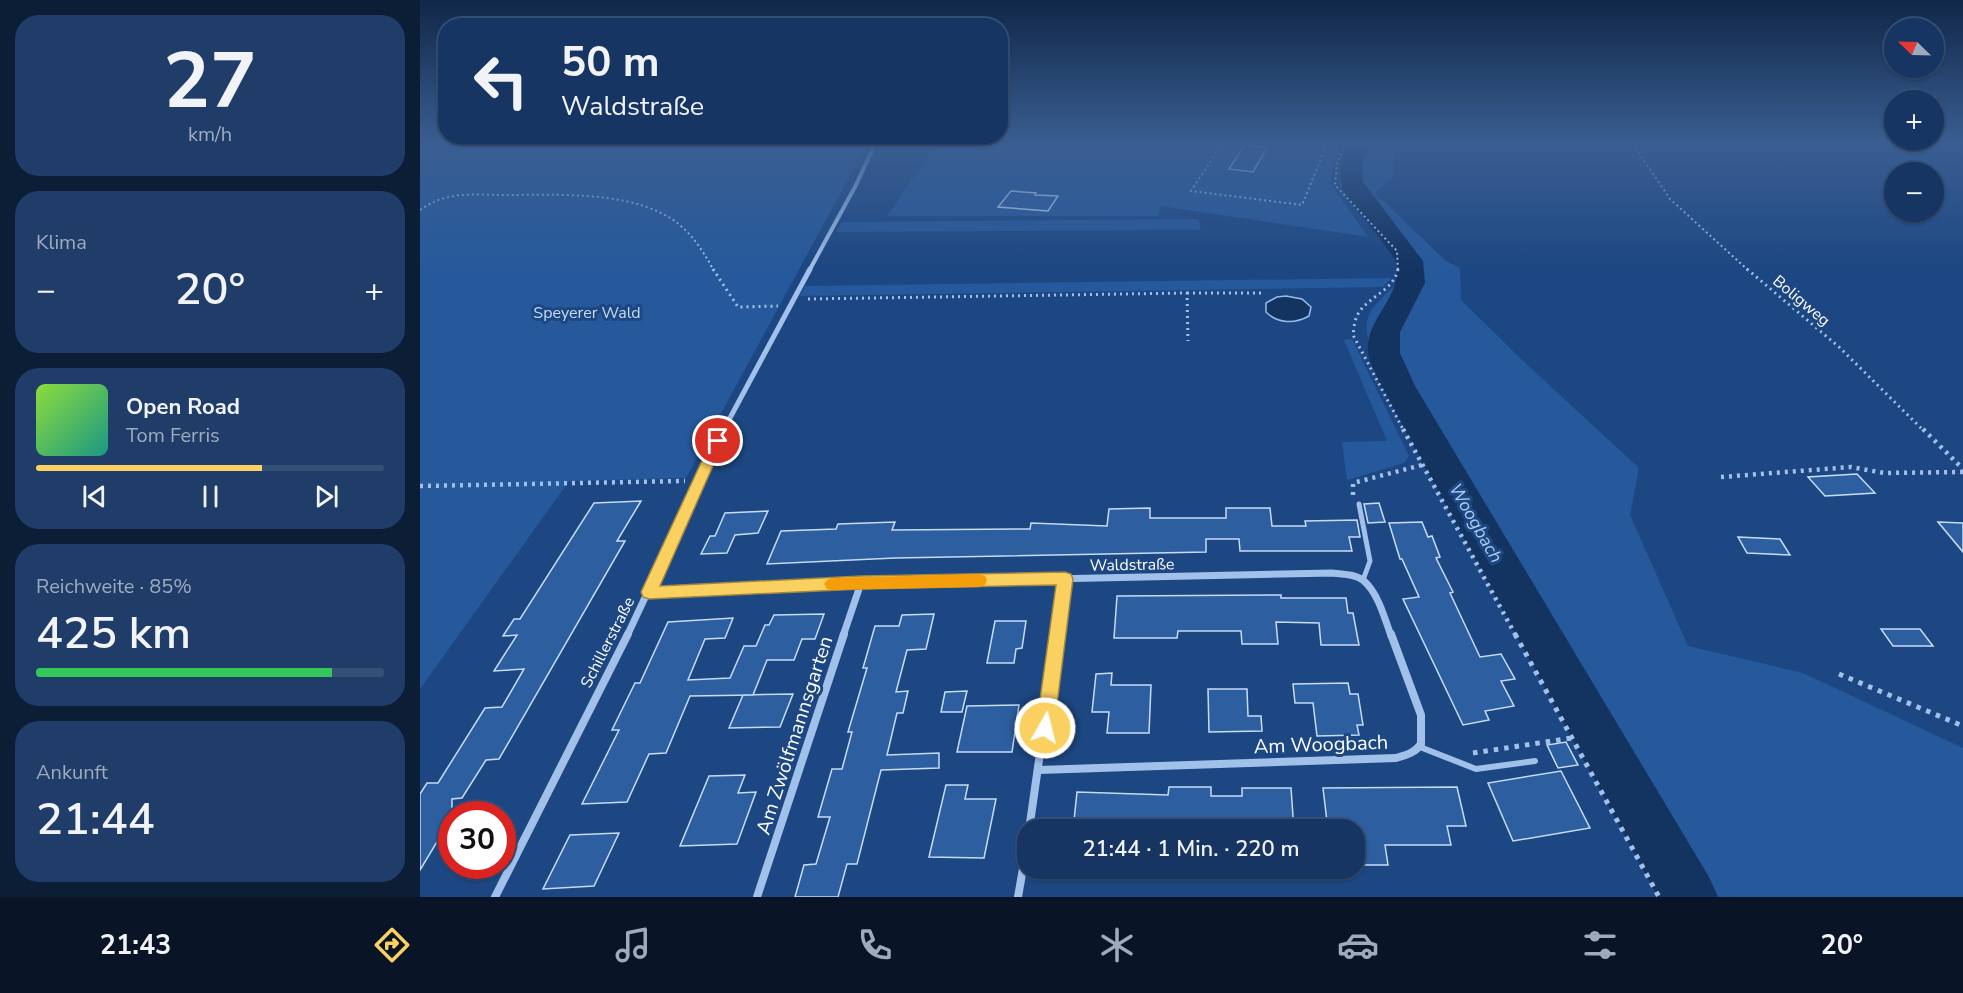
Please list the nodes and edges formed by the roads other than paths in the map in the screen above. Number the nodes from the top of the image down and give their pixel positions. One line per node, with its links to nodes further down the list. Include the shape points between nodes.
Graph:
1 (856, 186): 6 (street, Schillerstraße, via 788,306 698,481)
2 (1359, 504): 4 (lane, via 1371,561)
3 (1065, 579): 4 (street, Waldstraße, via 1332,573); 5 (street, Waldstraße); 9 (street)
4 (1363, 580): 7 (street, via 1379,608 1415,697 1423,733)
5 (861, 583): 6 (street, Waldstraße); 13 (street, Am Zwölfmannsgarten)
6 (649, 592): 12 (street, Schillerstraße)
7 (1420, 747): 8 (lane, via 1476,769); 9 (street, Am Woogbach, via 1412,755 1396,758)
8 (1535, 760)
9 (1039, 770): 10 (street)
10 (1031, 819)
11 (1021, 879): 14 (street)
12 (495, 897)
13 (757, 897)
14 (1018, 897)

